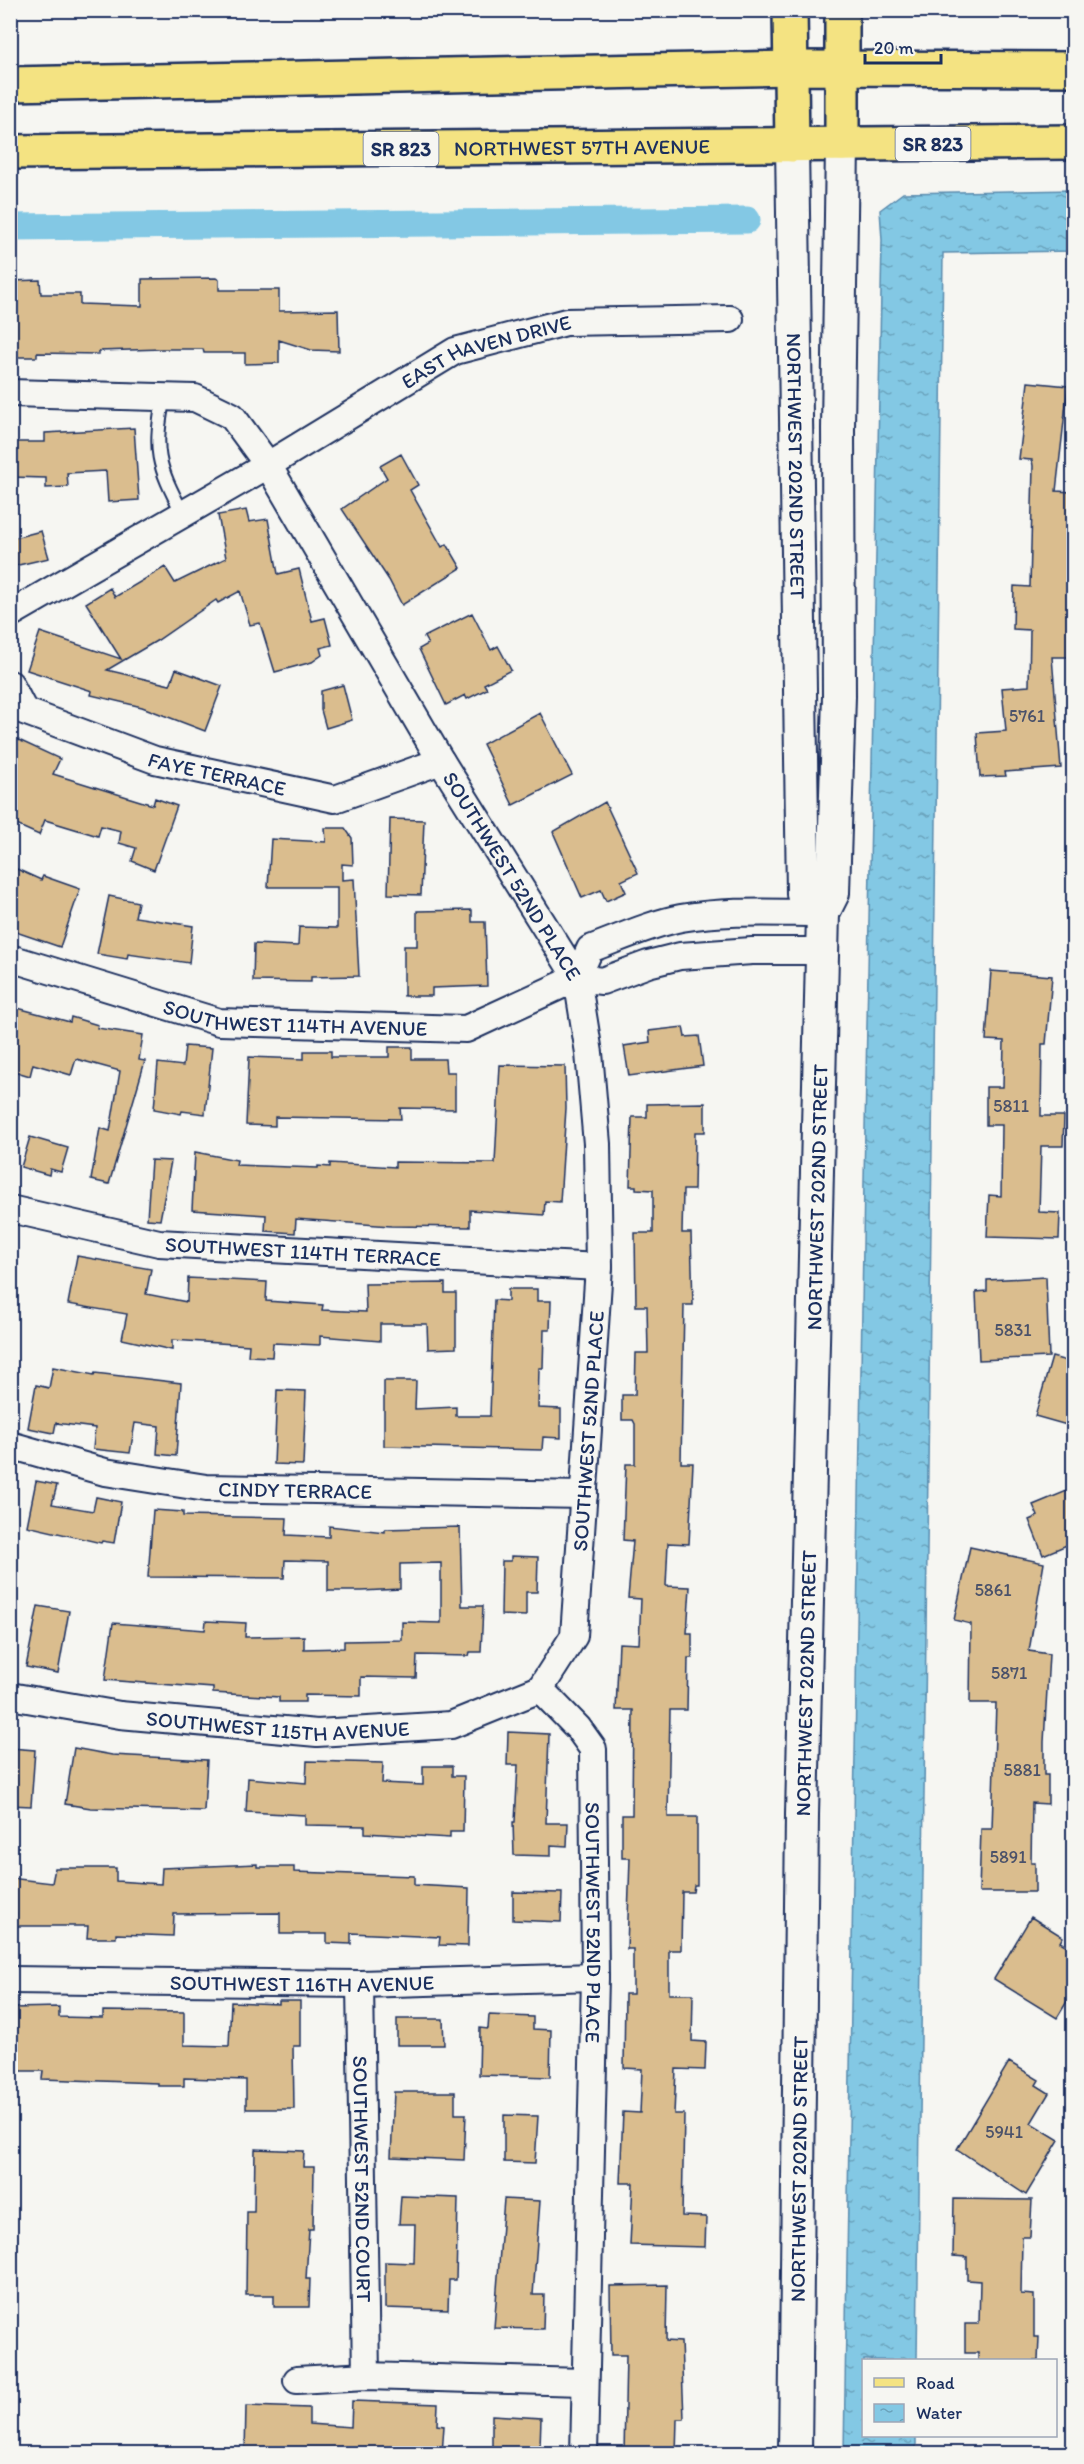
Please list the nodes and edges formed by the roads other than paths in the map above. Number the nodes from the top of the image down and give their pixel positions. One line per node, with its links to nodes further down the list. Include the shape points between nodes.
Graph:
1 (790, 10): 3 (main road, NORTHWEST 202ND STREET)
2 (842, 10): 4 (main road, NORTHWEST 202ND STREET)
3 (791, 68): 4 (main road); 6 (main road); 9 (main road, NORTHWEST 202ND STREET)
4 (842, 68): 5 (main road); 8 (main road, NORTHWEST 202ND STREET)
5 (1074, 69)
6 (10, 84)
7 (1074, 142): 8 (main road, SR 823)
8 (842, 144): 9 (main road, SR 823); 19 (street, NORTHWEST 202ND STREET, via 840,696 833,893)
9 (792, 145): 10 (main road, NORTHWEST 57TH AVENUE / SR 823); 19 (street, NORTHWEST 202ND STREET, via 803,894)
10 (10, 152)
11 (730, 319): 14 (street, EAST HAVEN DRIVE, via 566,322 455,351)
12 (10, 393): 13 (street, SOUTHWEST 52ND PLACE)
13 (164, 396): 14 (street, SOUTHWEST 52ND PLACE, via 195,398 232,416); 15 (lane, via 156,448 160,468)
14 (268, 465): 15 (street); 18 (street, SOUTHWEST 52ND PLACE)
15 (183, 514): 16 (street)
16 (10, 614)
17 (10, 684): 18 (street, FAYE TERRACE, via 24,711 155,760 335,799)
18 (441, 761): 26 (street, SOUTHWEST 52ND PLACE)
19 (823, 913): 20 (street); 22 (street, NORTHWEST 202ND STREET)
20 (705, 916): 21 (street, via 682,918); 23 (street)
21 (638, 931): 25 (street); 26 (street, via 590,949)
22 (823, 951): 23 (street, SOUTHWEST 114TH AVENUE); 40 (street, NORTHWEST 202ND STREET, via 802,1815)
23 (706, 953): 25 (street, SOUTHWEST 114TH AVENUE)
24 (10, 958): 26 (street, SOUTHWEST 114TH AVENUE, via 219,1022 466,1029)
25 (648, 964): 26 (street, SOUTHWEST 114TH AVENUE, via 602,981)
26 (577, 978): 28 (street, SOUTHWEST 52ND PLACE, via 597,1144)
27 (10, 1209): 28 (street, SOUTHWEST 114TH TERRACE, via 159,1243)
28 (599, 1268): 30 (street, SOUTHWEST 52ND PLACE)
29 (10, 1445): 30 (street, CINDY TERRACE, via 105,1472 206,1488)
30 (584, 1495): 31 (street, SOUTHWEST 52ND PLACE, via 574,1636)
31 (540, 1689): 32 (street, SOUTHWEST 115TH AVENUE, via 451,1725 317,1733 120,1715); 33 (street, SOUTHWEST 52ND PLACE, via 578,1728 592,1749)
32 (10, 1696)
33 (595, 1977): 35 (street, SOUTHWEST 116TH AVENUE); 38 (street, SOUTHWEST 52ND PLACE)
34 (10, 1980): 35 (street, SOUTHWEST 116TH AVENUE)
35 (360, 1984): 36 (street, SOUTHWEST 52ND COURT)
36 (366, 2376): 37 (street); 38 (street)
37 (297, 2380)
38 (584, 2382): 39 (street, SOUTHWEST 52ND PLACE)
39 (584, 2454)
40 (795, 2454)

